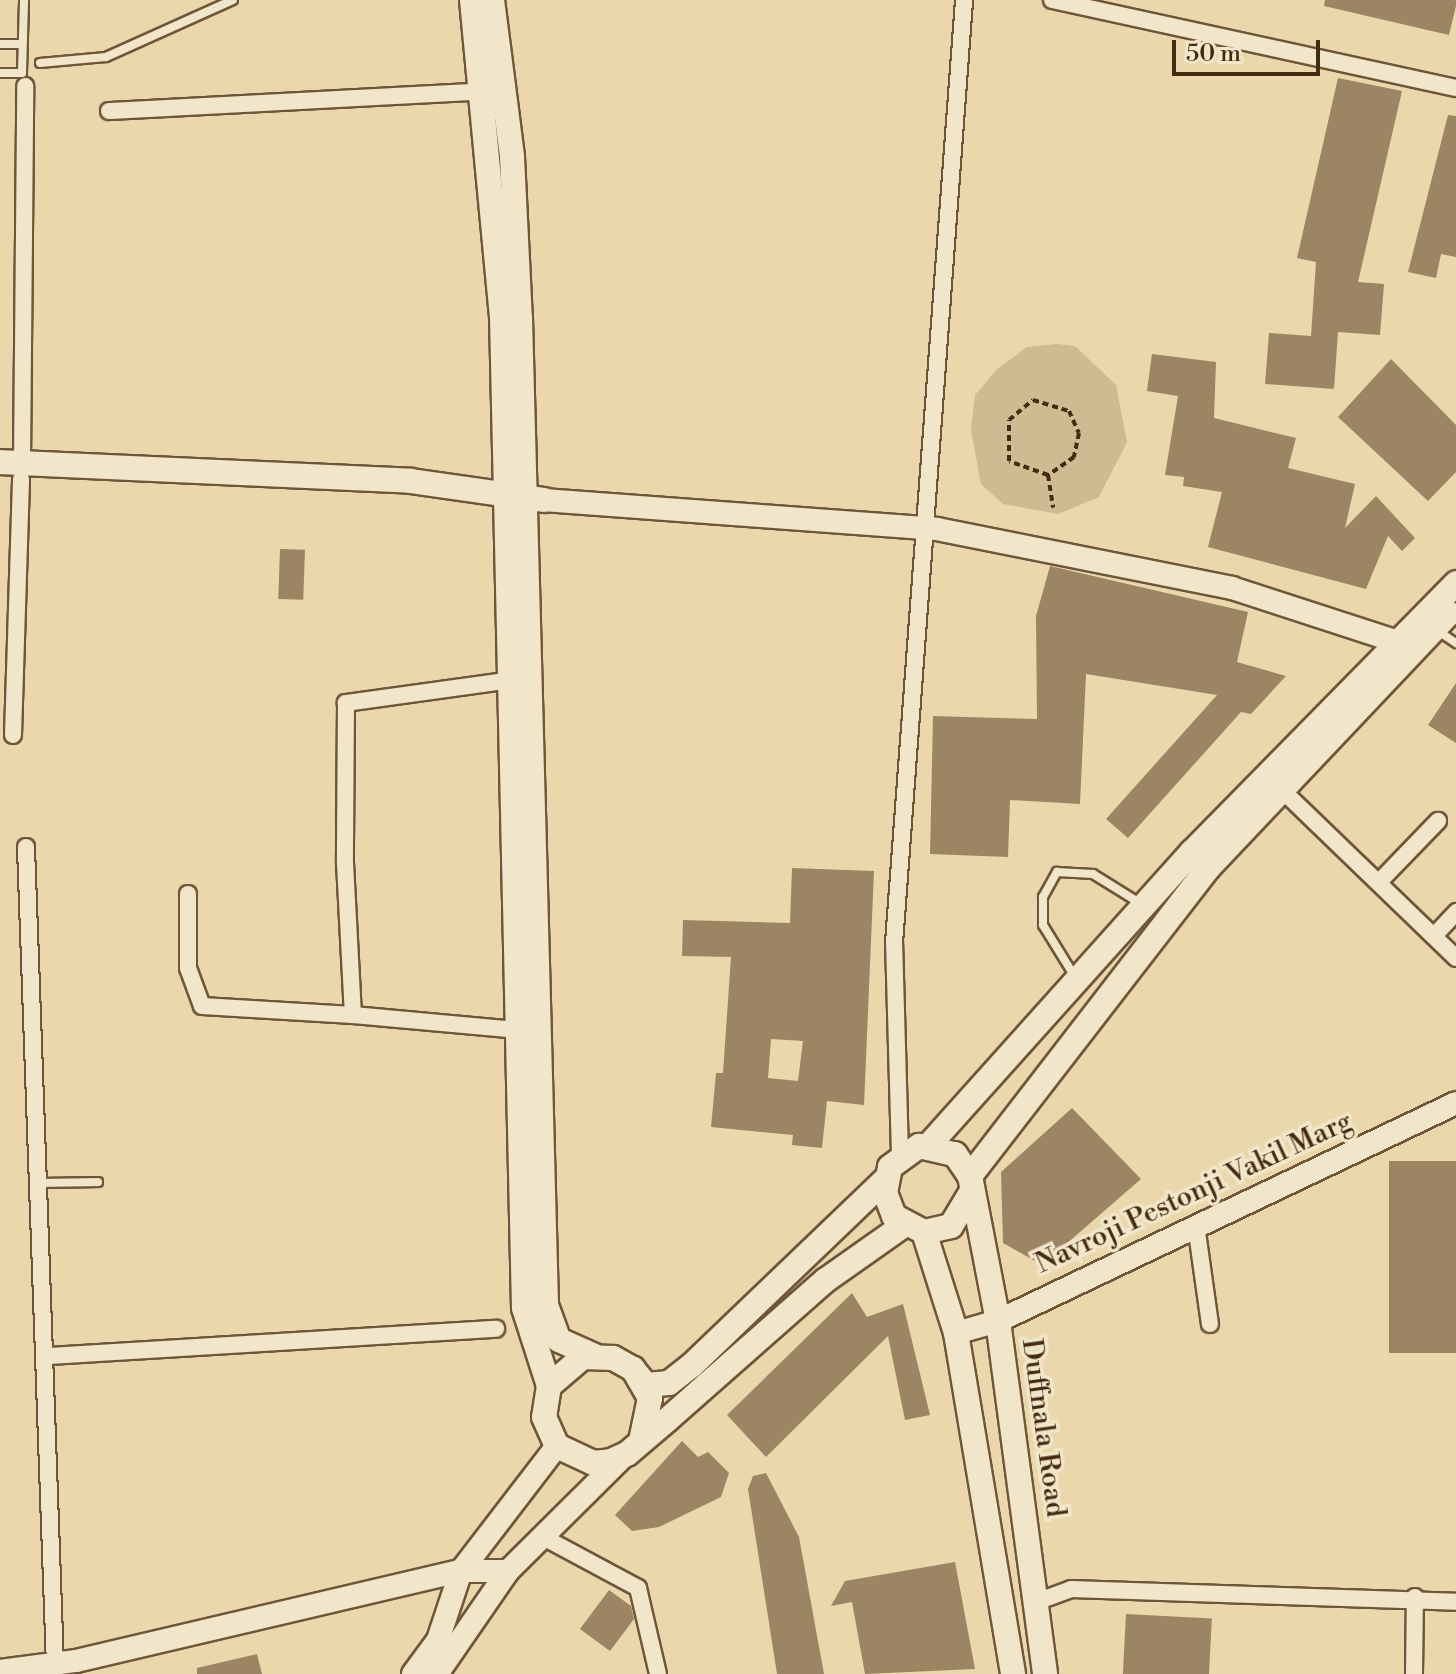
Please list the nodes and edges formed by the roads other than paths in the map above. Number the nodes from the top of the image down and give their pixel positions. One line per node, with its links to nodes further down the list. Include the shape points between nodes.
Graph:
1 (24, 0): 8 (lane)
2 (233, 0): 9 (lane, via 106,57)
3 (472, 0): 13 (main road)
4 (492, 0): 16 (main road, via 512,157)
5 (964, 0): 17 (street)
6 (1052, 0): 12 (street)
7 (0, 44): 8 (lane)
8 (22, 44): 11 (lane)
9 (40, 63)
10 (0, 73): 11 (lane)
11 (23, 80): 15 (street)
12 (1456, 88)
13 (486, 91): 14 (street); 16 (main road)
14 (109, 111)
15 (11, 471): 16 (main road); 24 (street)
16 (521, 498): 17 (street); 23 (main road); 52 (main road, via 546,1305 559,1340)
17 (926, 528): 22 (street, via 1232,588); 40 (street, via 894,943)
18 (1456, 583): 22 (main road)
19 (1456, 605): 20 (main road)
20 (1434, 629): 21 (lane); 22 (main road)
21 (1456, 643)
22 (1407, 645): 26 (main road); 31 (main road)
23 (512, 680): 36 (street, via 346,703); 37 (main road)
24 (8, 682): 25 (street)
25 (13, 735)
26 (1282, 790): 29 (street); 44 (main road, via 1209,867)
27 (1438, 821): 29 (street)
28 (26, 847): 43 (street)
29 (1379, 882): 33 (street)
30 (188, 894): 36 (street, via 188,968 202,1006)
31 (1144, 906): 35 (main road); 35 (lane, via 1093,874 1057,872 1043,897 1043,925)
32 (1456, 912): 33 (street)
33 (1434, 936): 34 (street)
34 (1456, 958)
35 (1078, 981): 39 (main road)
36 (353, 1015): 37 (street)
37 (519, 1030): 54 (main road, via 524,1308)
38 (1456, 1103): 45 (street, Navroji Pestonji Vakil Marg)
39 (929, 1145): 40 (main road); 44 (main road, via 955,1154)
40 (900, 1155): 41 (main road)
41 (885, 1180): 46 (main road, via 888,1205); 53 (main road, via 669,1383 646,1385)
42 (98, 1182): 43 (lane)
43 (42, 1183): 51 (street)
44 (971, 1184): 46 (main road, via 951,1226); 47 (main road, Duffnala Road)
45 (1196, 1225): 47 (street, Navroji Pestonji Vakil Marg); 48 (street)
46 (914, 1228): 50 (main road); 56 (main road, via 826,1280)
47 (998, 1321): 50 (street, Navroji Pestonji Vakil Marg); 61 (main road, Duffnala Road)
48 (1210, 1324)
49 (496, 1329): 51 (street)
50 (956, 1333): 68 (main road)
51 (49, 1356): 63 (street)
52 (595, 1356): 53 (main road); 54 (main road, via 566,1365)
53 (633, 1369): 56 (main road, via 650,1398)
54 (549, 1386): 55 (main road, via 544,1417)
55 (557, 1446): 56 (main road, via 593,1463); 58 (street)
56 (634, 1447): 57 (street)
57 (543, 1537): 59 (street); 67 (street, via 638,1588)
58 (461, 1571): 59 (street); 63 (street); 65 (street, via 438,1640)
59 (508, 1571): 66 (street)
60 (1415, 1597): 61 (street, via 1071,1589); 62 (street); 70 (street)
61 (1036, 1602): 69 (main road, Duffnala Road)
62 (1456, 1602)
63 (55, 1664): 64 (street)
64 (0, 1671)
65 (413, 1674)
66 (437, 1674)
67 (658, 1674)
68 (1013, 1674)
69 (1045, 1674)
70 (1414, 1674)

